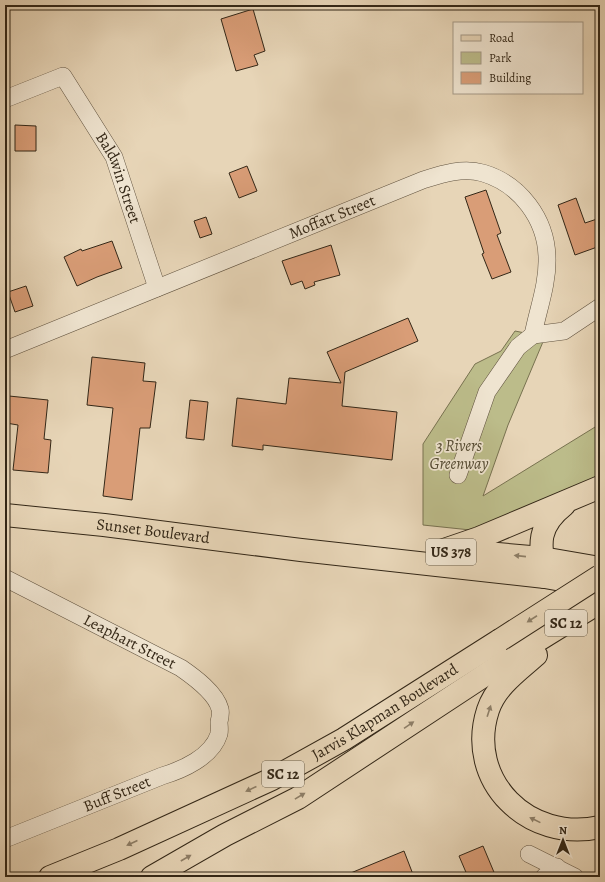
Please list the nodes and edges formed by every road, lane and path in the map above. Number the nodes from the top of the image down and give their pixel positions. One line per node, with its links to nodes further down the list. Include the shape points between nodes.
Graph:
1 (5, 99): 2 (street, Baldwin Street, via 63,76 114,156)
2 (157, 288): 4 (street, Moffatt Street, via 423,180 455,171 482,173 518,193 530,206 543,229 547,271); 5 (street, Moffatt Street)
3 (600, 307): 4 (street, via 564,330)
4 (533, 335): 6 (street, via 518,347 487,392)
5 (5, 350)
6 (458, 475)
7 (600, 487): 8 (main road)
8 (569, 500): 11 (main road, via 479,538); 12 (main road, via 546,524 541,538)
9 (5, 515): 10 (main road, Sunset Boulevard / US 378)
10 (301, 550): 11 (main road, Sunset Boulevard / US 378, via 346,546); 12 (main road, Sunset Boulevard / US 378)
11 (438, 552): 12 (main road, Sunset Boulevard / US 378, one-way to 11, via 486,552)
12 (543, 568): 13 (main road, Sunset Boulevard / US 378); 16 (main road, Sunset Boulevard / US 378)
13 (600, 568)
14 (600, 576): 24 (main road, Jarvis Klapman Boulevard / SC 12, one-way to 24, bridge, via 344,740 272,779 119,849)
15 (5, 578): 19 (street, Leaphart Street, via 192,675 212,694 220,709)
16 (600, 587)
17 (600, 602): 18 (main road)
18 (539, 645): 20 (main road, one-way to 18, via 579,830 538,823 516,808 498,788 487,762 484,749 488,709 502,686); 25 (main road, Jarvis Klapman Boulevard / SC 12, one-way to 18, via 225,835 298,798)
19 (219, 734): 21 (street, Buff Street, via 211,748 200,758 176,771)
20 (600, 827)
21 (5, 839)
22 (529, 854): 23 (street)
23 (551, 872): 26 (street)
24 (50, 877)
25 (152, 877)
26 (575, 877)

